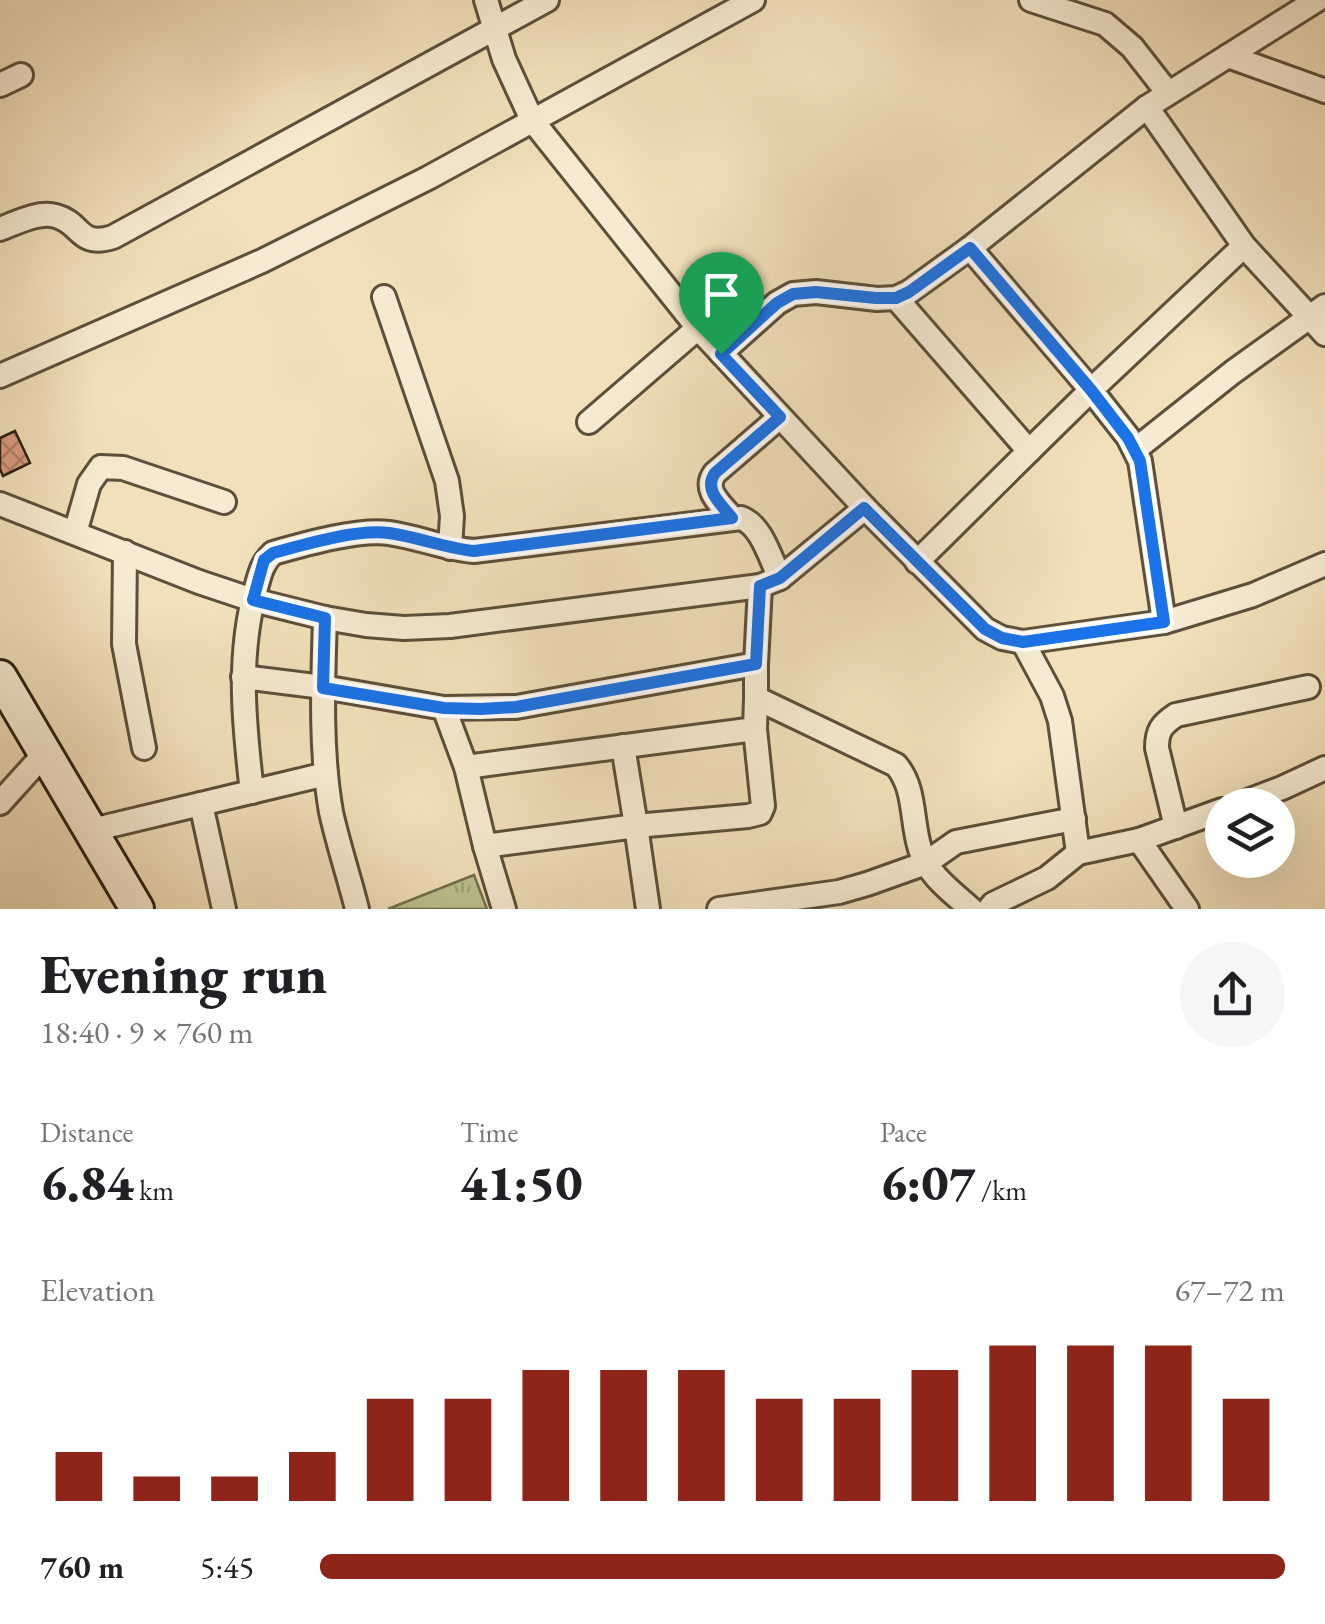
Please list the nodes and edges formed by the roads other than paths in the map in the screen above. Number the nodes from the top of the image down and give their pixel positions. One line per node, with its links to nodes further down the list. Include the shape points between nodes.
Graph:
1 (486, 0): 6 (street)
2 (546, 0): 6 (street)
3 (753, 0): 11 (street)
4 (1032, 0): 9 (street, via 1118,33)
5 (1317, 0): 7 (street)
6 (494, 31): 11 (street); 12 (street, via 113,237 82,237 69,222 48,215)
7 (1228, 56): 8 (street); 9 (street)
8 (1325, 91)
9 (1168, 92): 10 (street)
10 (1147, 107): 13 (street); 14 (street)
11 (532, 120): 18 (street); 20 (street, via 262,261)
12 (0, 229)
13 (1244, 246): 17 (street); 21 (street)
14 (970, 248): 16 (street); 21 (street)
15 (384, 297): 31 (street, via 446,481)
16 (896, 298): 19 (street, via 793,294); 25 (street)
17 (1320, 319): 24 (street, via 1233,372)
18 (698, 328): 19 (street); 23 (street)
19 (721, 354): 22 (street)
20 (0, 376)
21 (1091, 390): 24 (street); 25 (street)
22 (780, 417): 28 (street); 29 (street, via 710,480)
23 (589, 422)
24 (1136, 449): 38 (street)
25 (1029, 452): 33 (street)
26 (224, 502): 30 (street, via 102,467)
27 (0, 504): 30 (street)
28 (864, 508): 33 (street); 35 (street)
29 (732, 518): 31 (street, via 489,550); 35 (street, via 750,521 758,532)
30 (75, 532): 32 (street)
31 (450, 548): 36 (street, via 367,532 273,553 264,560)
32 (126, 552): 36 (street); 49 (street, via 124,644)
33 (917, 562): 39 (street, via 985,629)
34 (1325, 564): 38 (street)
35 (770, 582): 37 (street, via 450,626); 40 (street)
36 (253, 600): 37 (street); 42 (street)
37 (325, 618): 44 (street)
38 (1164, 622): 39 (street)
39 (1023, 642): 59 (street, via 1060,722)
40 (756, 664): 45 (street); 46 (street, via 516,707)
41 (0, 677): 50 (street)
42 (243, 677): 44 (street); 55 (street)
43 (1308, 687): 61 (street, via 1176,715 1162,724 1158,748)
44 (323, 688): 46 (street); 53 (street)
45 (756, 698): 47 (street); 66 (street, via 896,766 904,774)
46 (444, 708): 51 (street)
47 (755, 729): 48 (street); 60 (street, via 760,814)
48 (624, 746): 51 (street); 60 (street)
49 (144, 748)
50 (46, 752): 56 (street); 62 (street)
51 (466, 767): 64 (street)
52 (1325, 768): 54 (street)
53 (326, 774): 55 (street); 69 (street)
54 (1277, 788)
55 (252, 792): 57 (street)
56 (0, 804)
57 (201, 804): 62 (street); 68 (street)
58 (1205, 816): 61 (street)
59 (1074, 819): 65 (street); 66 (street, via 956,842)
60 (636, 826): 64 (street); 71 (street)
61 (1176, 827): 63 (street)
62 (92, 830): 67 (street)
63 (1139, 840): 65 (street); 75 (street)
64 (485, 846): 70 (street)
65 (1078, 853): 74 (street)
66 (926, 863): 72 (street, via 838,892); 73 (street)
67 (136, 909)
68 (224, 909)
69 (357, 909)
70 (504, 909)
71 (648, 909)
72 (719, 909)
73 (971, 909)
74 (989, 909)
75 (1187, 909)

